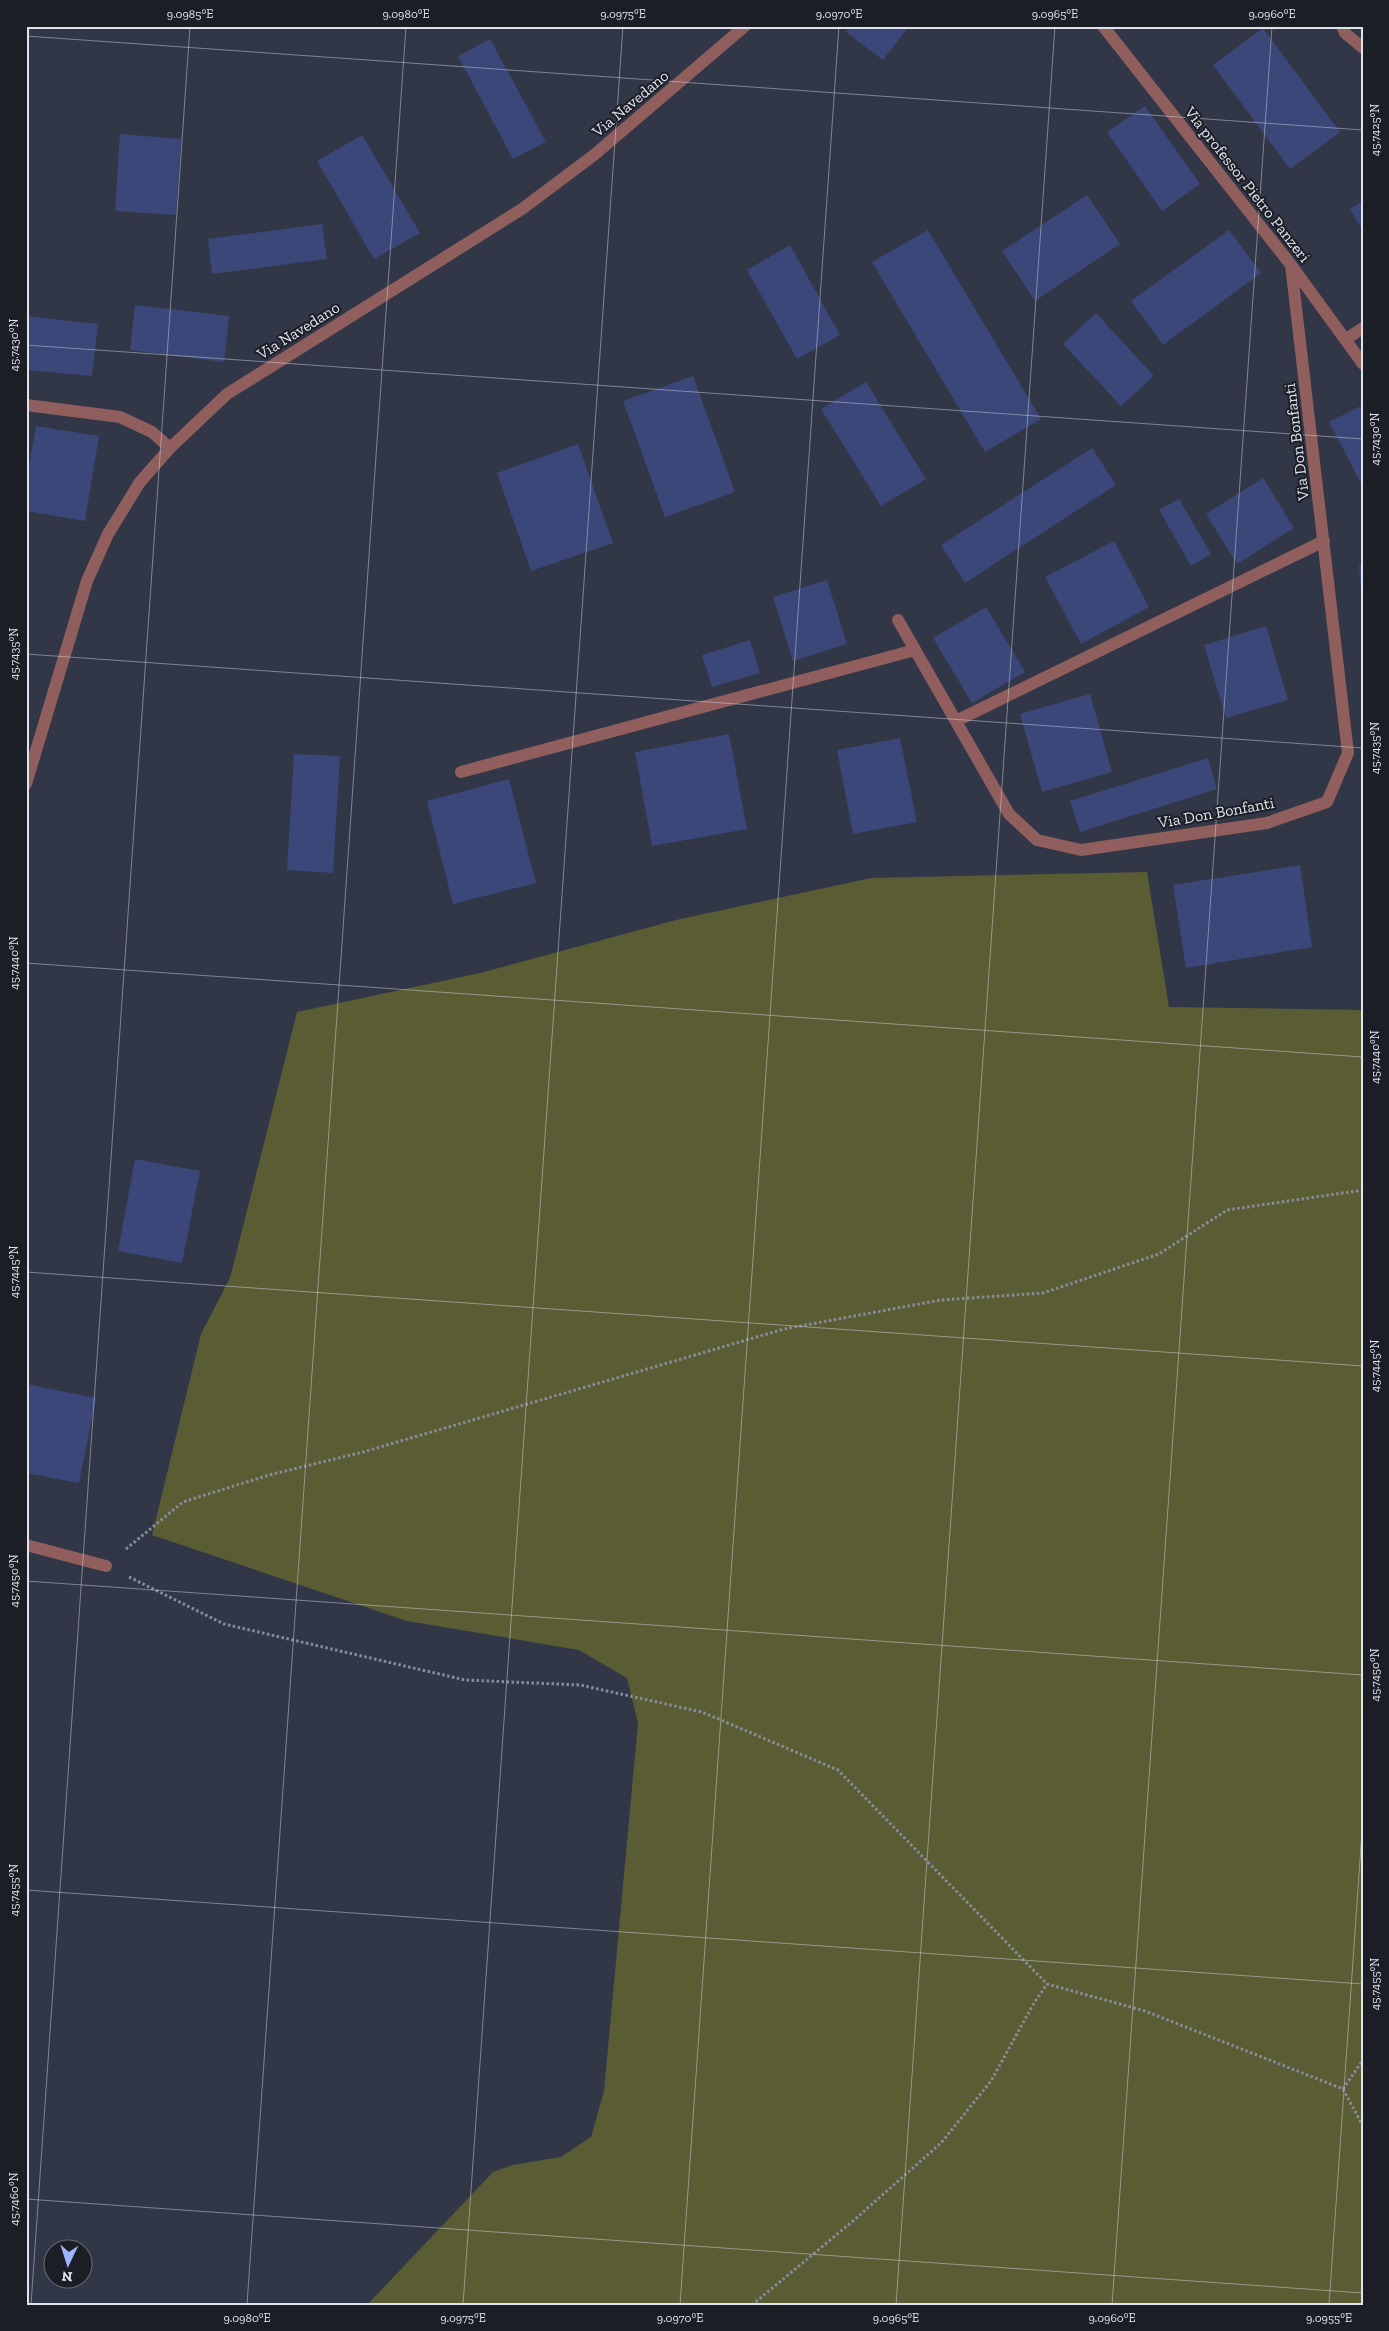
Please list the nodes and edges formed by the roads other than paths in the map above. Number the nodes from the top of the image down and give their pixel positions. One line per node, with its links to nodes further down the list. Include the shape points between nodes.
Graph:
1 (745, 26): 10 (street, Via Navedano, via 594,155 522,209 226,394)
2 (1103, 26): 5 (street, Via professor Pietro Panzeri)
3 (1342, 26): 4 (street, via 1345,33)
4 (1363, 48)
5 (1291, 265): 7 (street, Via professor Pietro Panzeri); 11 (street, Via Don Bonfanti)
6 (1363, 328): 7 (street)
7 (1346, 339): 8 (street, Via professor Pietro Panzeri)
8 (1363, 364)
9 (26, 405): 10 (street, via 120,417 152,432)
10 (170, 448): 16 (street, Via Navedano, via 140,482 108,534 87,581)
11 (1324, 541): 14 (street); 14 (street, Via Don Bonfanti, via 1348,754 1327,802 1267,823 1081,850 1037,840 1009,814)
12 (898, 620): 13 (street, Via Don Bonfanti)
13 (915, 650): 14 (street, Via Don Bonfanti); 15 (street)
14 (956, 721)
15 (461, 772)
16 (26, 784)
17 (26, 1545): 18 (street)
18 (106, 1566)

